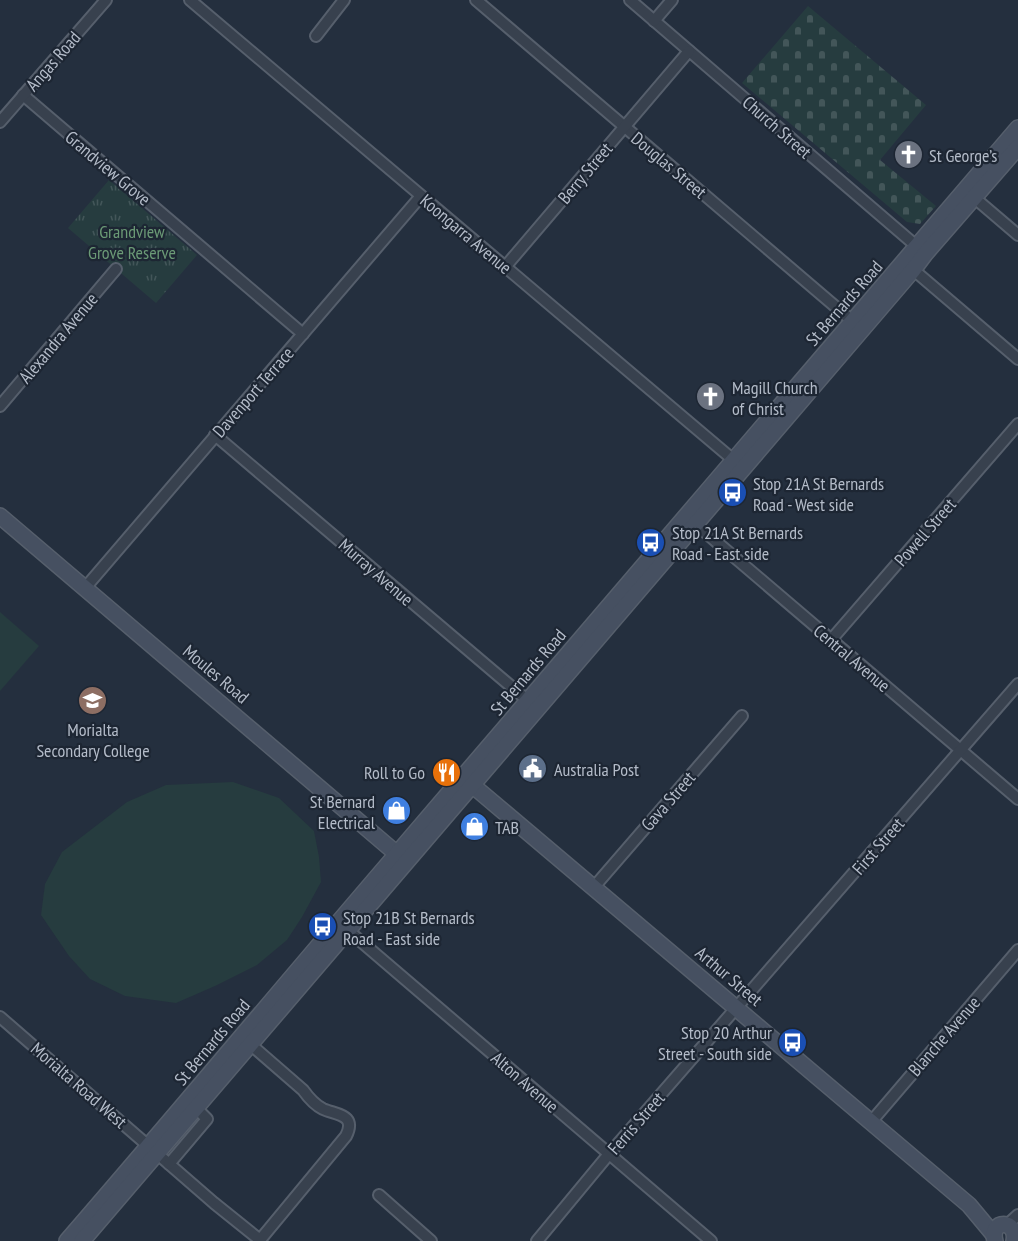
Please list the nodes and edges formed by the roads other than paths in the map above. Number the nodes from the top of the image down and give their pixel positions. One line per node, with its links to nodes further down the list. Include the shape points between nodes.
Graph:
1 (106, 0): 10 (street, Angas Road)
2 (190, 0): 16 (street, Koongarra Avenue)
3 (344, 0): 8 (street)
4 (476, 0): 12 (street, Douglas Street)
5 (630, 0): 7 (street, Church Street)
6 (672, 0): 7 (street)
7 (654, 21): 9 (street, Church Street)
8 (316, 36)
9 (689, 51): 12 (street, Berry Street); 18 (street, Church Street)
10 (23, 95): 11 (street, Angas Road); 23 (street, Grandview Grove)
11 (0, 122)
12 (625, 127): 20 (street, Berry Street); 22 (street, Douglas Street)
13 (1018, 128): 15 (main road, St Bernards Road)
14 (1018, 147): 15 (main road, St Bernards Road)
15 (970, 194): 17 (street); 18 (main road, St Bernards Road)
16 (421, 196): 20 (street, Koongarra Avenue); 23 (street, Davenport Terrace)
17 (1018, 235)
18 (921, 250): 19 (main road, St Bernards Road)
19 (909, 266): 22 (main road, St Bernards Road); 24 (street)
20 (505, 267): 28 (street, Koongarra Avenue)
21 (116, 269): 25 (street, Alexandra Avenue)
22 (858, 326): 28 (main road, St Bernards Road)
23 (303, 334): 27 (street, Davenport Terrace)
24 (1018, 359)
25 (0, 406)
26 (1018, 423): 32 (street, Powell Street)
27 (216, 435): 31 (street, Davenport Terrace); 34 (street, Murray Avenue)
28 (738, 465): 30 (main road, St Bernards Road)
29 (0, 516): 31 (main road, Moules Road)
30 (691, 520): 32 (street, Central Avenue); 34 (main road, St Bernards Road)
31 (85, 588): 39 (main road, Moules Road)
32 (831, 640): 36 (street, Central Avenue)
33 (1018, 684): 36 (street, First Street)
34 (533, 705): 37 (main road, St Bernards Road)
35 (742, 716): 40 (street, Gava Street)
36 (961, 750): 38 (street, Central Avenue); 43 (street, First Street)
37 (468, 781): 39 (main road, St Bernards Road); 40 (main road, Arthur Street)
38 (1018, 799)
39 (401, 858): 41 (main road, St Bernards Road)
40 (594, 887): 43 (main road, Arthur Street)
41 (343, 926): 45 (main road, St Bernards Road); 47 (street, Alton Avenue); 48 (main road, St Bernards Road)
42 (1018, 950): 46 (street, Blanche Avenue)
43 (737, 1007): 46 (main road, Arthur Street); 47 (street, Ferris Street)
44 (2, 1023): 48 (street, Morialta Road West)
45 (250, 1044): 48 (main road, St Bernards Road); 51 (street, via 321,1108 341,1114 349,1130)
46 (871, 1122): 50 (main road, Arthur Street)
47 (609, 1154): 54 (street, Ferris Street); 55 (street, Alton Avenue)
48 (159, 1155): 51 (street, Morialta Road West); 52 (main road, St Bernards Road)
49 (379, 1195): 53 (street)
50 (1007, 1233)
51 (261, 1240)
52 (72, 1241)
53 (431, 1241)
54 (537, 1241)
55 (711, 1241)

